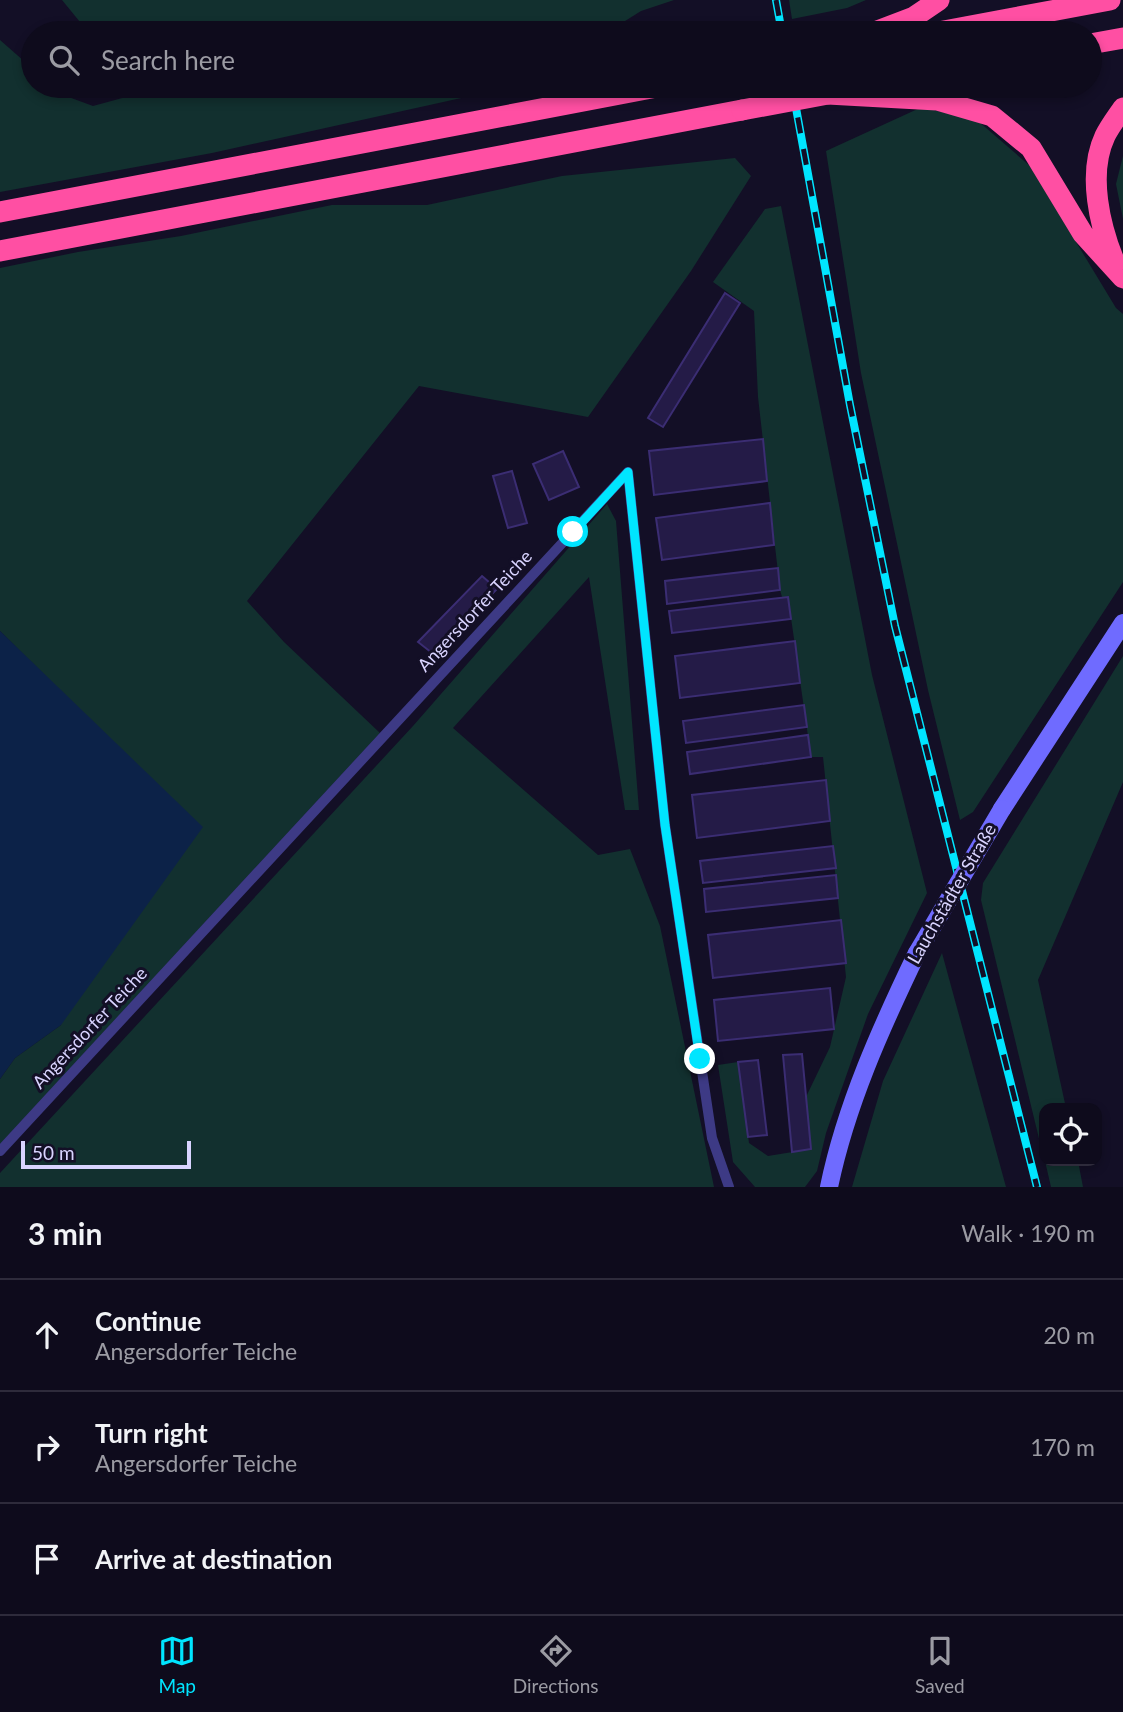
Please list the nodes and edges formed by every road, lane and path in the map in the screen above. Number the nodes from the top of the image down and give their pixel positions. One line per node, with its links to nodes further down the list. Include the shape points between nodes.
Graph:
1 (939, 0): 3 (highway)
2 (1110, 0): 4 (highway)
3 (904, 21)
4 (997, 21)
5 (1123, 38): 6 (highway)
6 (1102, 42)
7 (599, 98): 11 (highway)
8 (806, 98): 12 (highway, bridge)
9 (901, 98): 13 (highway, via 937,100 992,116 1031,148 1083,234)
10 (1123, 108): 13 (highway, via 1105,136 1098,161 1104,238)
11 (0, 212)
12 (0, 251)
13 (1121, 277)
14 (1123, 623): 17 (main road, Lauchstädter Straße, bridge, via 1002,809 916,953 849,1111)
15 (0, 1151): 16 (lane, Angersdorfer Teiche, via 628,472 665,825 712,1138)
16 (729, 1187)
17 (829, 1187)

